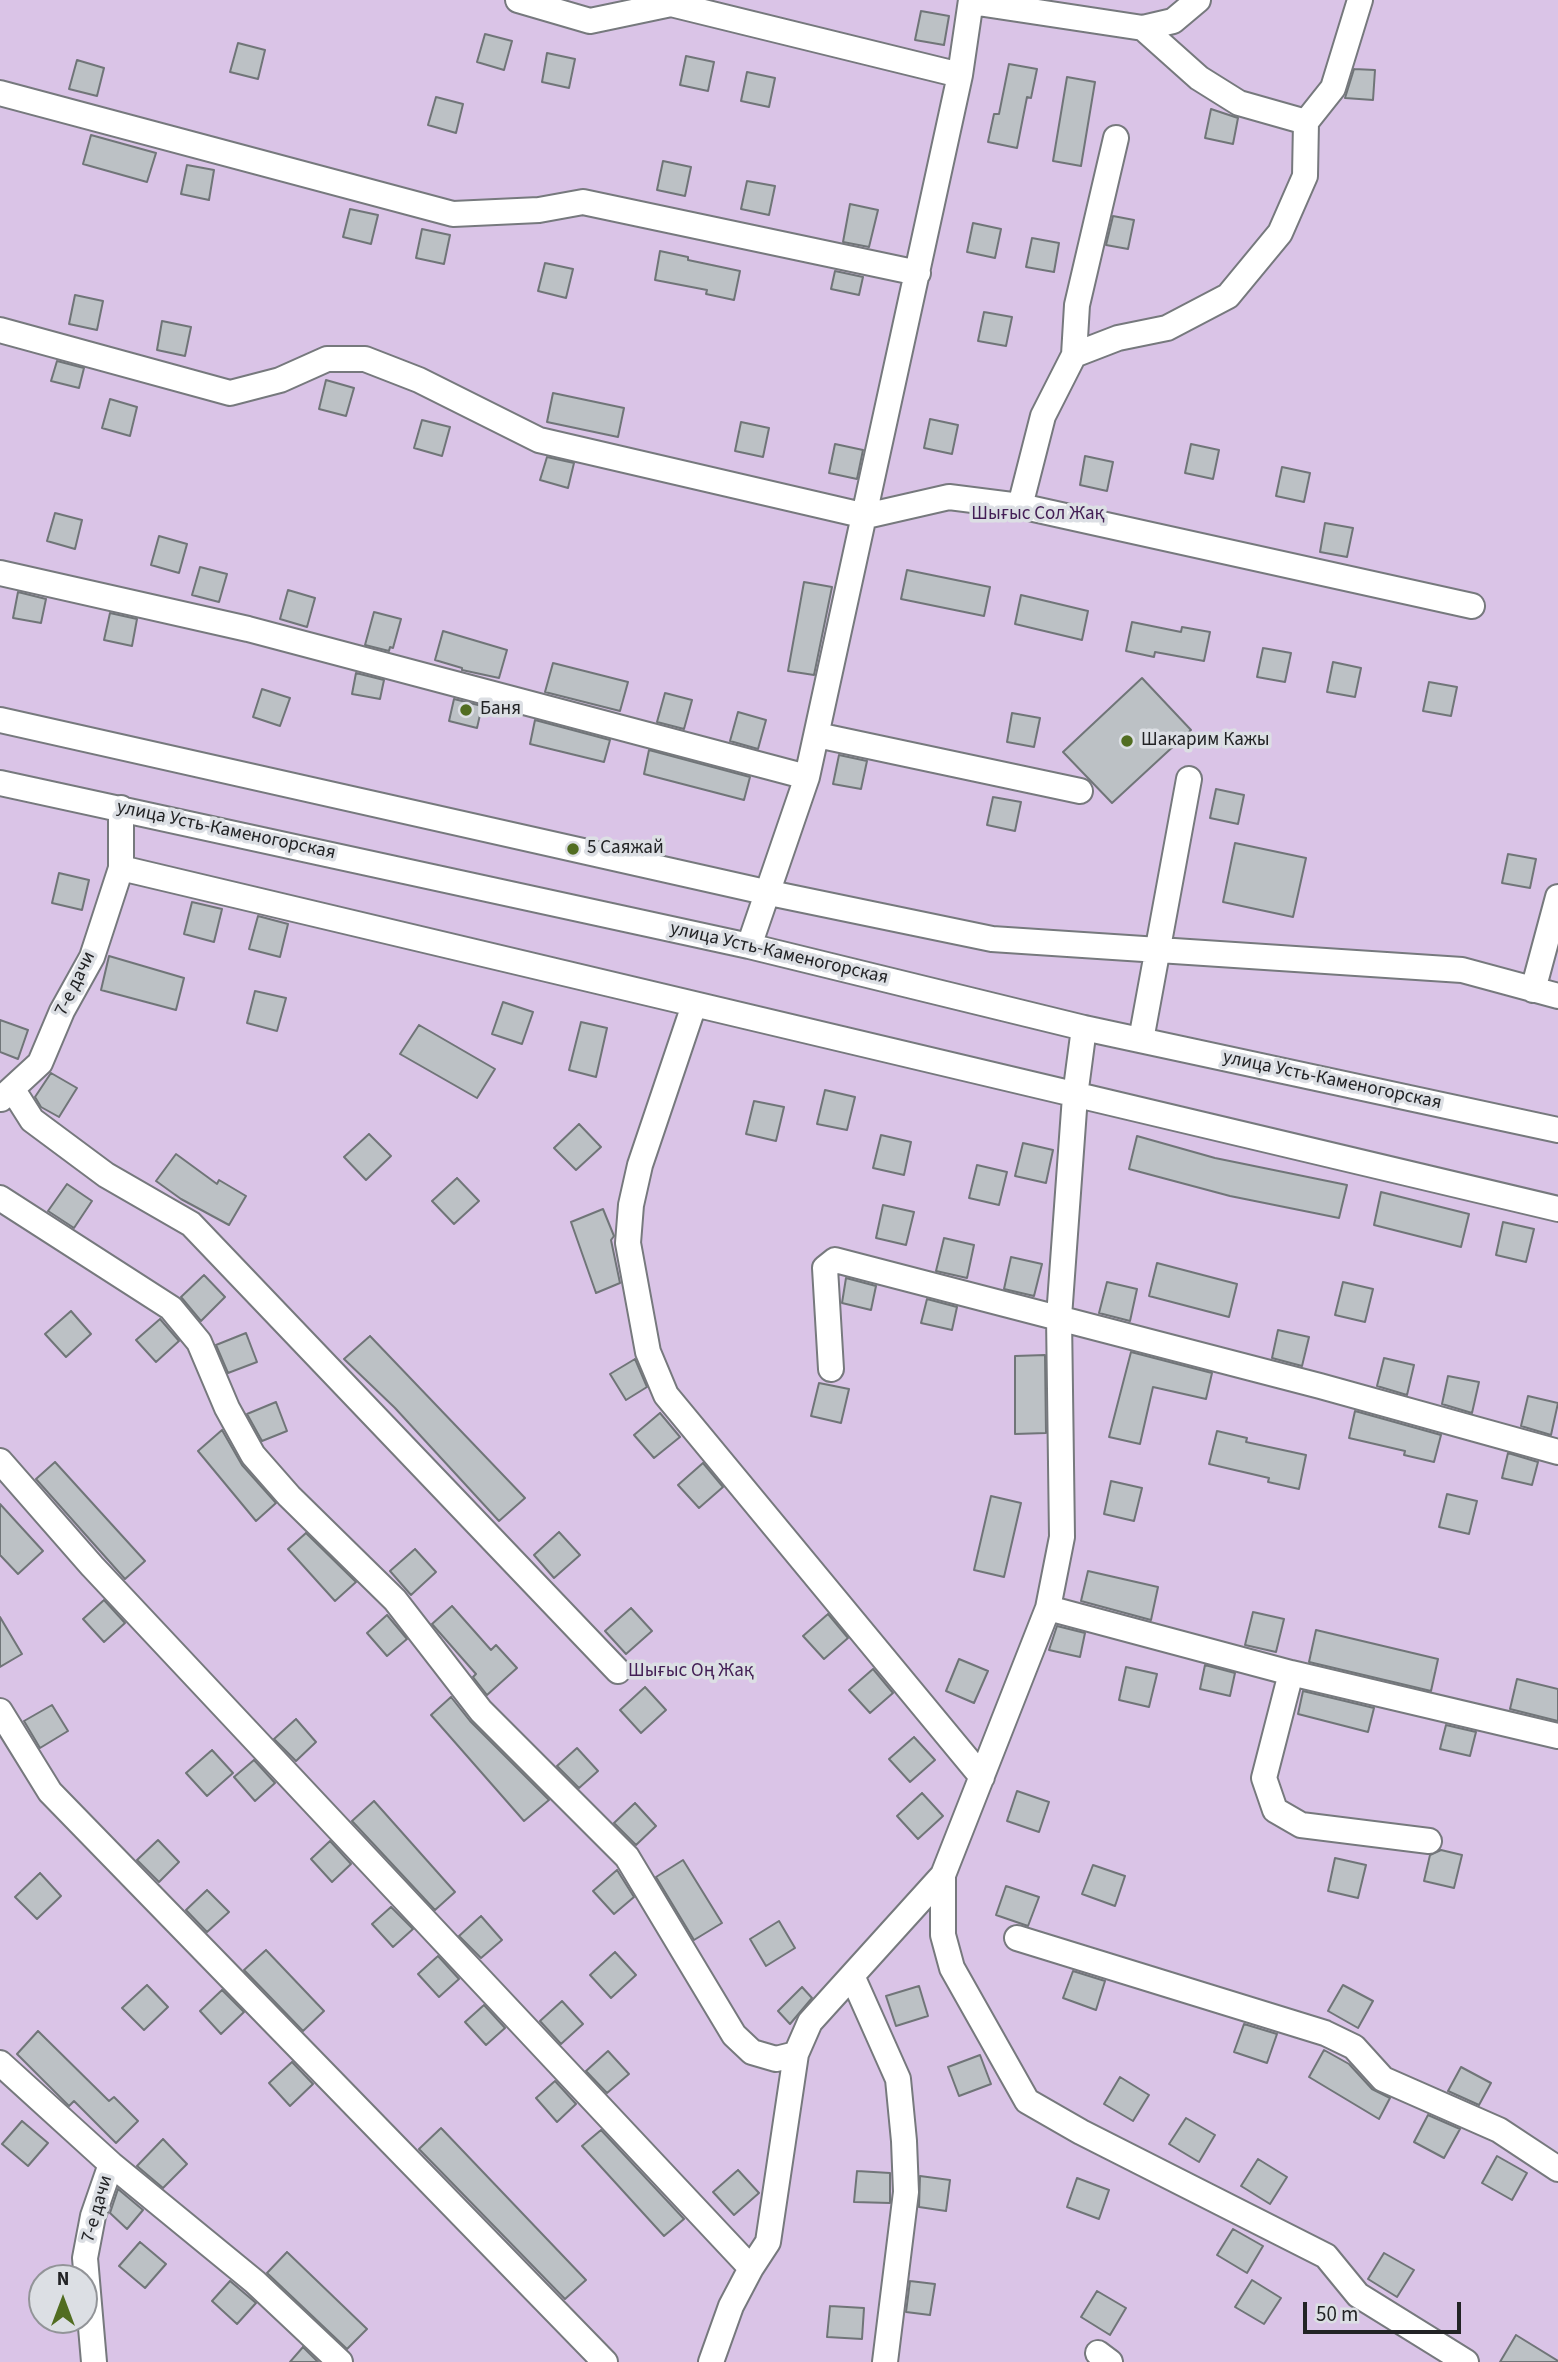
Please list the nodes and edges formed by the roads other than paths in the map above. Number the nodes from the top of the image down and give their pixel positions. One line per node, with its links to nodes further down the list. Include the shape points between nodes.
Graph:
1 (517, 0): 6 (street, via 590,21 671,4)
2 (1198, 0): 5 (street, via 1173,21)
3 (1360, 0): 8 (street, via 1333,88)
4 (971, 1): 5 (street); 6 (street)
5 (1143, 28): 8 (street, via 1199,78 1239,103)
6 (960, 75): 10 (street)
7 (0, 93): 10 (street, via 453,214 539,210 583,202)
8 (1306, 121): 12 (street, via 1305,176 1280,233 1228,296 1167,328 1118,338)
9 (1116, 138): 12 (street, via 1077,305)
10 (918, 273): 14 (street)
11 (0, 330): 14 (street, via 230,393 280,380 327,359 365,359 419,380 539,440)
12 (1074, 355): 13 (street, via 1043,416)
13 (1020, 506): 14 (street, via 949,497); 16 (street)
14 (866, 516): 18 (street)
15 (0, 573): 19 (street, via 248,629)
16 (1472, 606)
17 (0, 720): 25 (street)
18 (817, 735): 19 (street); 22 (street)
19 (807, 777): 25 (street)
20 (1189, 779): 28 (street)
21 (0, 783): 23 (street, улица Усть-Каменогорская)
22 (1080, 791)
23 (121, 808): 24 (street, 7-е дачи); 27 (street, улица Усть-Каменогорская)
24 (121, 868): 31 (street); 34 (street, 7-е дачи, via 92,957 40,1063)
25 (765, 892): 27 (street); 28 (street, via 992,939)
26 (1558, 897): 29 (street)
27 (749, 946): 32 (street, улица Усть-Каменогорская)
28 (1157, 951): 29 (street, via 1462,970); 33 (street)
29 (1533, 989): 30 (street)
30 (1558, 996)
31 (694, 1004): 35 (street); 48 (street, via 631,1205 628,1243 648,1352 666,1395)
32 (1084, 1028): 33 (street, улица Усть-Каменогорская); 35 (street)
33 (1141, 1040): 36 (street, улица Усть-Каменогорская)
34 (6, 1095): 44 (street, via 106,1175 191,1224)
35 (1075, 1096): 38 (street); 39 (street)
36 (1558, 1130)
37 (0, 1198): 53 (street, via 171,1308 199,1342 253,1455 394,1600 481,1711 626,1857 734,2035 752,2052 776,2059)
38 (1558, 1209)
39 (1059, 1317): 40 (street, via 835,1260 825,1268); 41 (street); 43 (street, via 1062,1537)
40 (831, 1369)
41 (1558, 1452)
42 (0, 1461): 57 (street, via 92,1566)
43 (1048, 1608): 45 (street); 48 (street)
44 (618, 1671)
45 (1291, 1672): 47 (street); 49 (street, via 1264,1778 1275,1810 1301,1825)
46 (0, 1711): 60 (street, via 50,1792)
47 (1558, 1736)
48 (982, 1777): 50 (street)
49 (1429, 1842)
50 (943, 1875): 52 (street); 63 (street, via 943,1935 952,1968 1027,2101 1326,2256 1358,2295)
51 (1017, 1938): 56 (street, via 1325,2033 1354,2047 1383,2079 1499,2130)
52 (853, 1978): 53 (street, via 810,2022); 62 (street, via 898,2079 904,2141 906,2192)
53 (796, 2054): 57 (street, via 768,2242)
54 (0, 2063): 55 (street, 7-е дачи)
55 (111, 2164): 58 (street, 7-е дачи, via 85,2258); 59 (street, via 255,2282)
56 (1558, 2169)
57 (751, 2268): 61 (street)
58 (94, 2362)
59 (340, 2362)
60 (605, 2362)
61 (711, 2362)
62 (885, 2362)
63 (1466, 2362)

